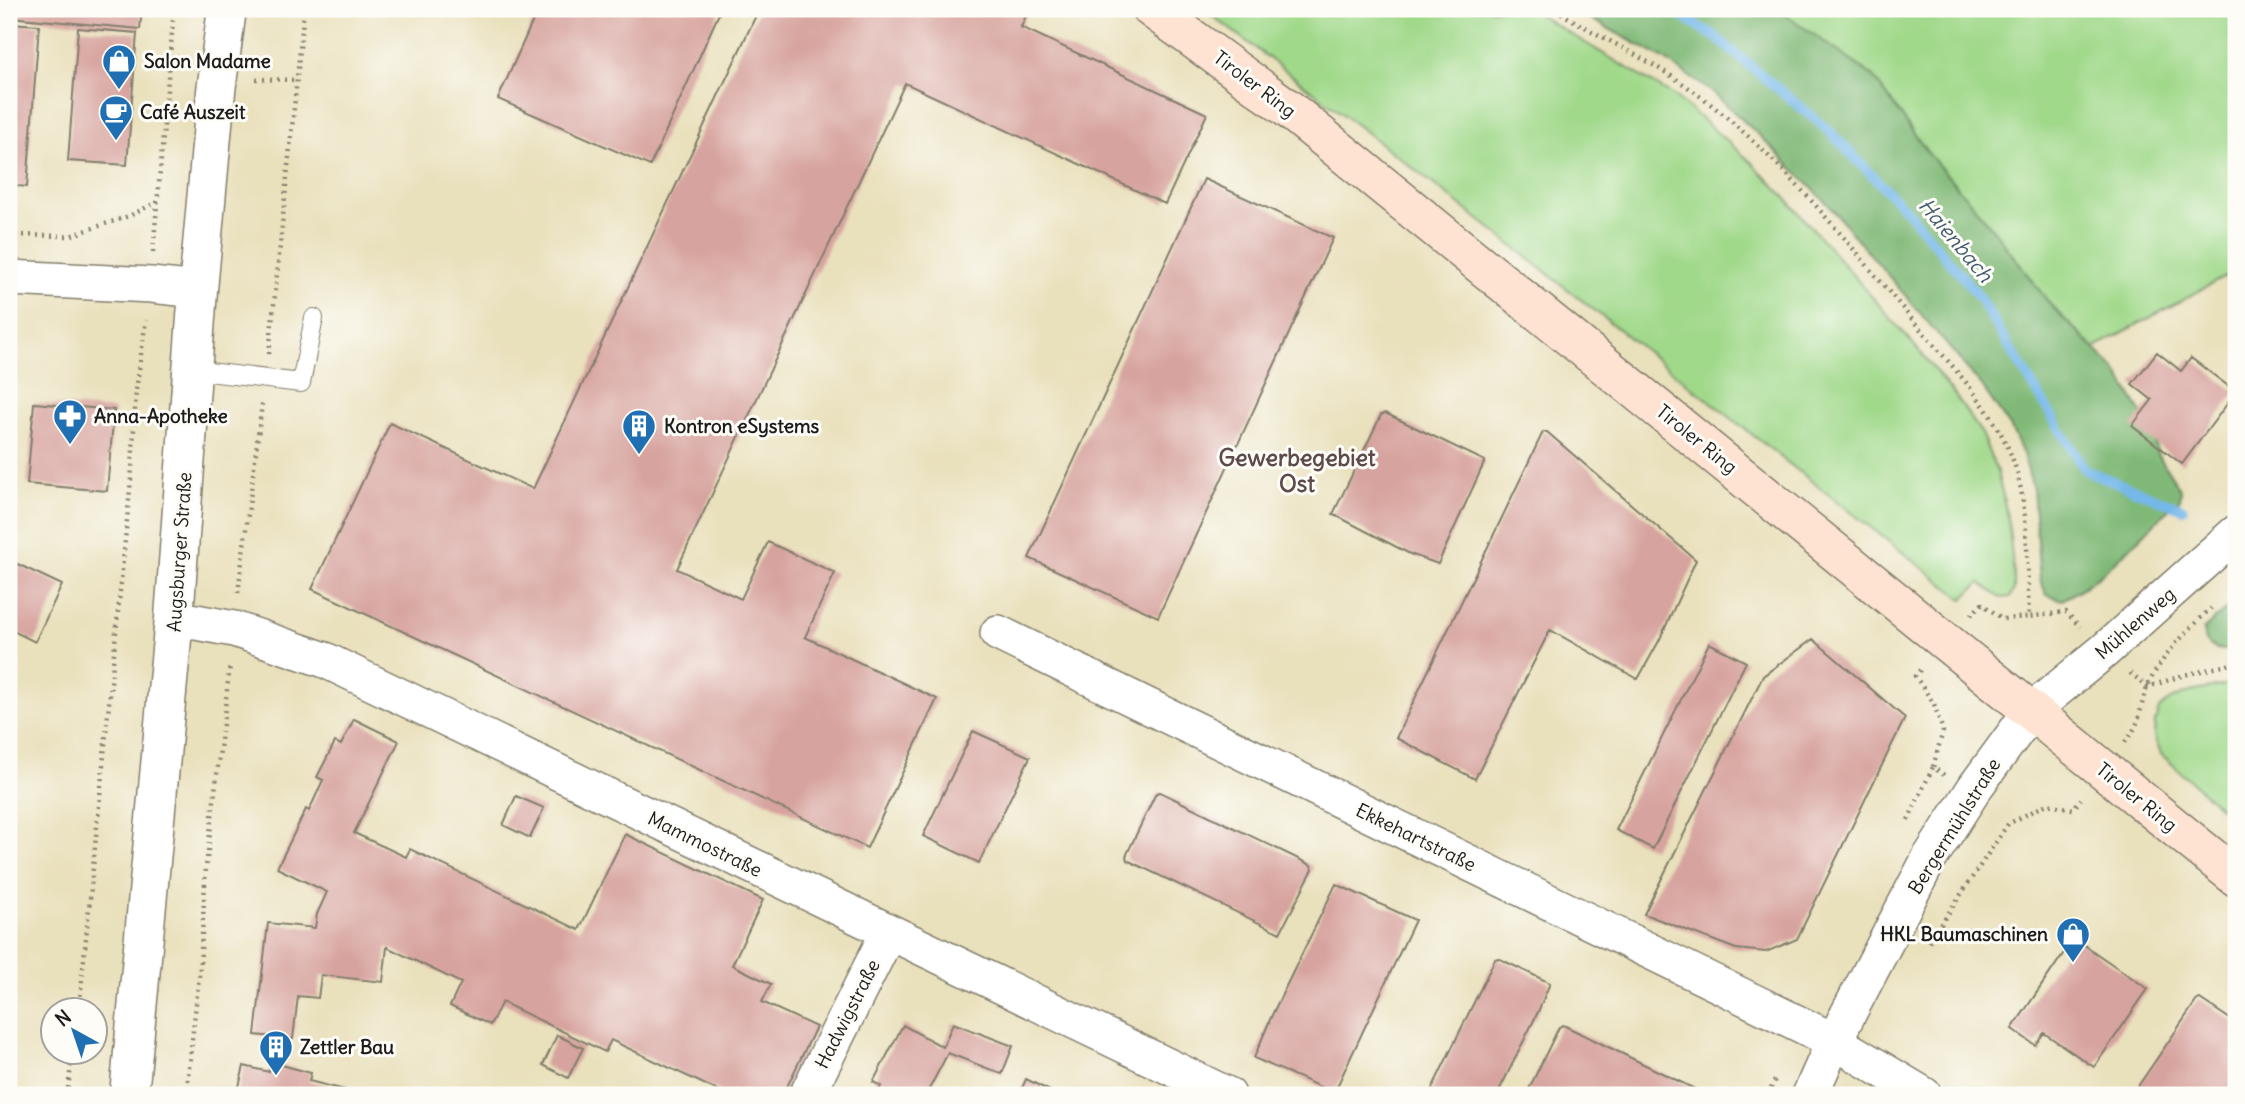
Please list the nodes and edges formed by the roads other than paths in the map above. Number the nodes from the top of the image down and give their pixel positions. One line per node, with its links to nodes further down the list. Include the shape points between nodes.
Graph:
1 (227, 9): 4 (street, Augsburger Straße)
2 (1152, 9): 10 (main road, Tiroler Ring, via 1286,107)
3 (9, 278): 4 (street)
4 (198, 290): 6 (street, Augsburger Straße)
5 (314, 318): 6 (lane, via 301,383)
6 (192, 370): 8 (street, Augsburger Straße)
7 (2236, 533): 10 (street, Mühlenweg)
8 (174, 618): 12 (street, Mammostraße, via 234,629 324,660); 15 (street, Augsburger Straße)
9 (998, 633): 13 (street, Ekkehartstraße)
10 (2031, 710): 11 (main road, Tiroler Ring); 13 (street, Bergermühlstraße, via 1929,859)
11 (2236, 877)
12 (888, 933): 14 (street, Mammostraße); 16 (street, Hadwigstraße)
13 (1834, 1041): 18 (street, Bergermühlstraße); 19 (street, Ekkehartstraße)
14 (1182, 1085): 17 (street, Mammostraße)
15 (129, 1095)
16 (807, 1095)
17 (1228, 1095)
18 (1810, 1095)
19 (1924, 1095)

